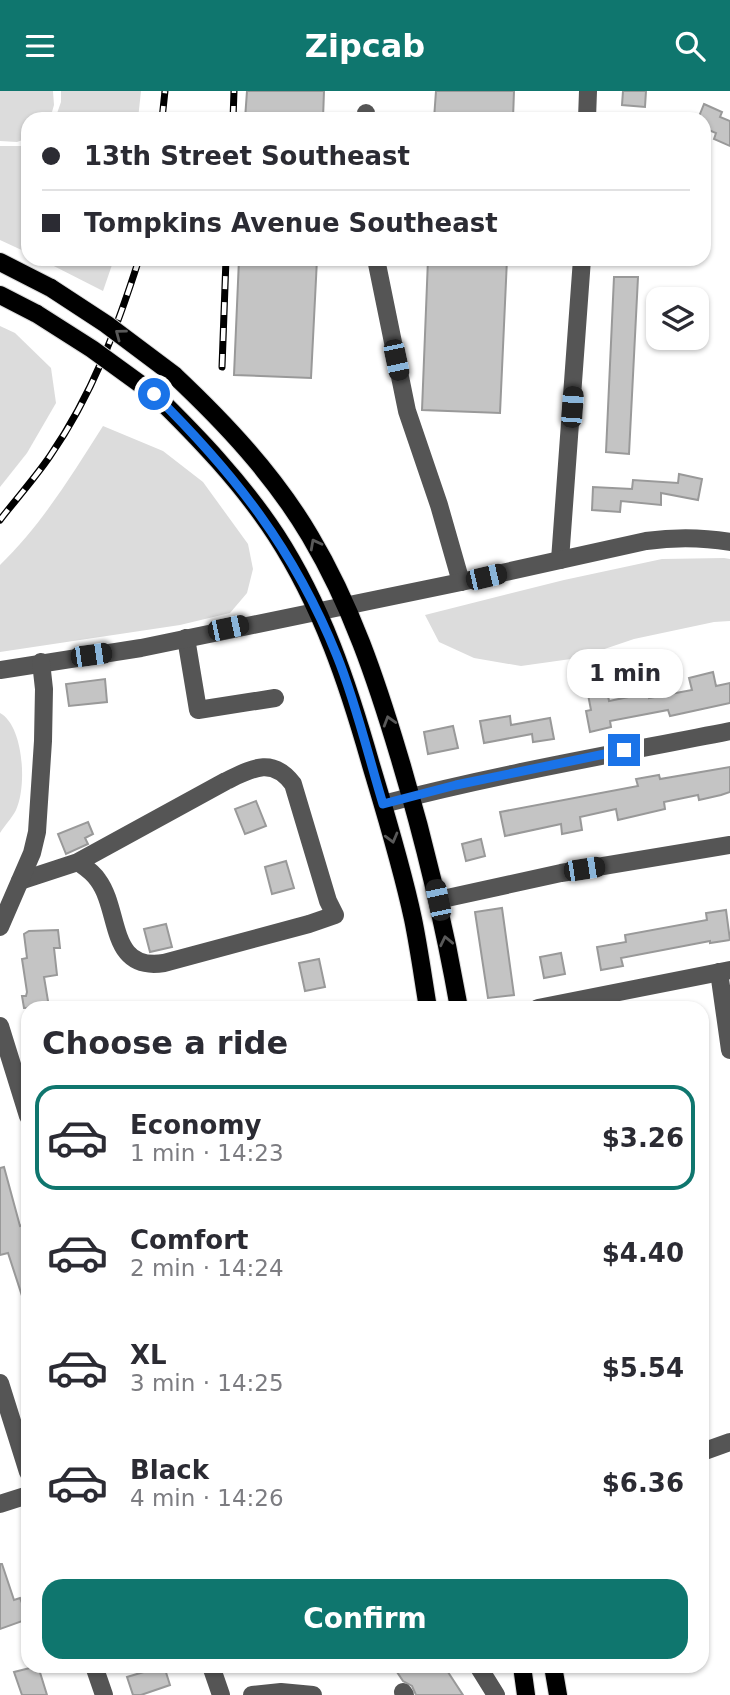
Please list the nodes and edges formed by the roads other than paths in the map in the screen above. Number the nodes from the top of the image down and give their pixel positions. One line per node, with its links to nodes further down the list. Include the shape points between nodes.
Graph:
1 (588, 93): 2 (street)
2 (587, 112)
3 (0, 262): 10 (main road, one-way to 3, bridge, via 284,496 248,449 174,375 51,288)
4 (377, 266): 9 (street, via 407,411)
5 (581, 266): 8 (street)
6 (0, 295): 11 (main road, bridge, via 92,349 154,394 262,515)
7 (730, 542): 8 (street, via 673,537)
8 (560, 560): 9 (street)
9 (461, 582): 10 (street)
10 (346, 605): 11 (street); 17 (main road, one-way to 10, via 367,655)
11 (317, 610): 12 (street); 18 (main road, via 342,669)
12 (186, 638): 13 (street); 15 (street, via 198,711)
13 (41, 662): 14 (street); 21 (street, via 43,741 37,832)
14 (0, 670)
15 (275, 698)
16 (730, 731): 17 (street, via 565,761)
17 (411, 797): 18 (street); 22 (main road)
18 (383, 804): 25 (main road, one-way to 25, via 412,918)
19 (730, 845): 22 (street, via 561,873)
20 (78, 862): 20 (street, via 98,880 125,951 141,963 164,963 334,915 293,784 277,769 245,772); 21 (street)
21 (20, 881): 23 (street)
22 (438, 900): 26 (main road, one-way to 22)
23 (0, 927)
24 (724, 971): 27 (street); 29 (street)
25 (427, 1001)
26 (458, 1001)
27 (601, 1001)
28 (0, 1026): 30 (street)
29 (730, 1050)
30 (21, 1094)
31 (0, 1383): 33 (street)
32 (730, 1442): 34 (street)
33 (21, 1450)
34 (709, 1450)
35 (21, 1497): 36 (street)
36 (0, 1504)
37 (96, 1673): 42 (street)
38 (213, 1673): 43 (street)
39 (482, 1673): 46 (street)
40 (523, 1673): 47 (main road)
41 (554, 1673): 48 (main road)
42 (104, 1695)
43 (221, 1695)
44 (252, 1695): 45 (street)
45 (313, 1695)
46 (496, 1695)
47 (526, 1695)
48 (558, 1695)

